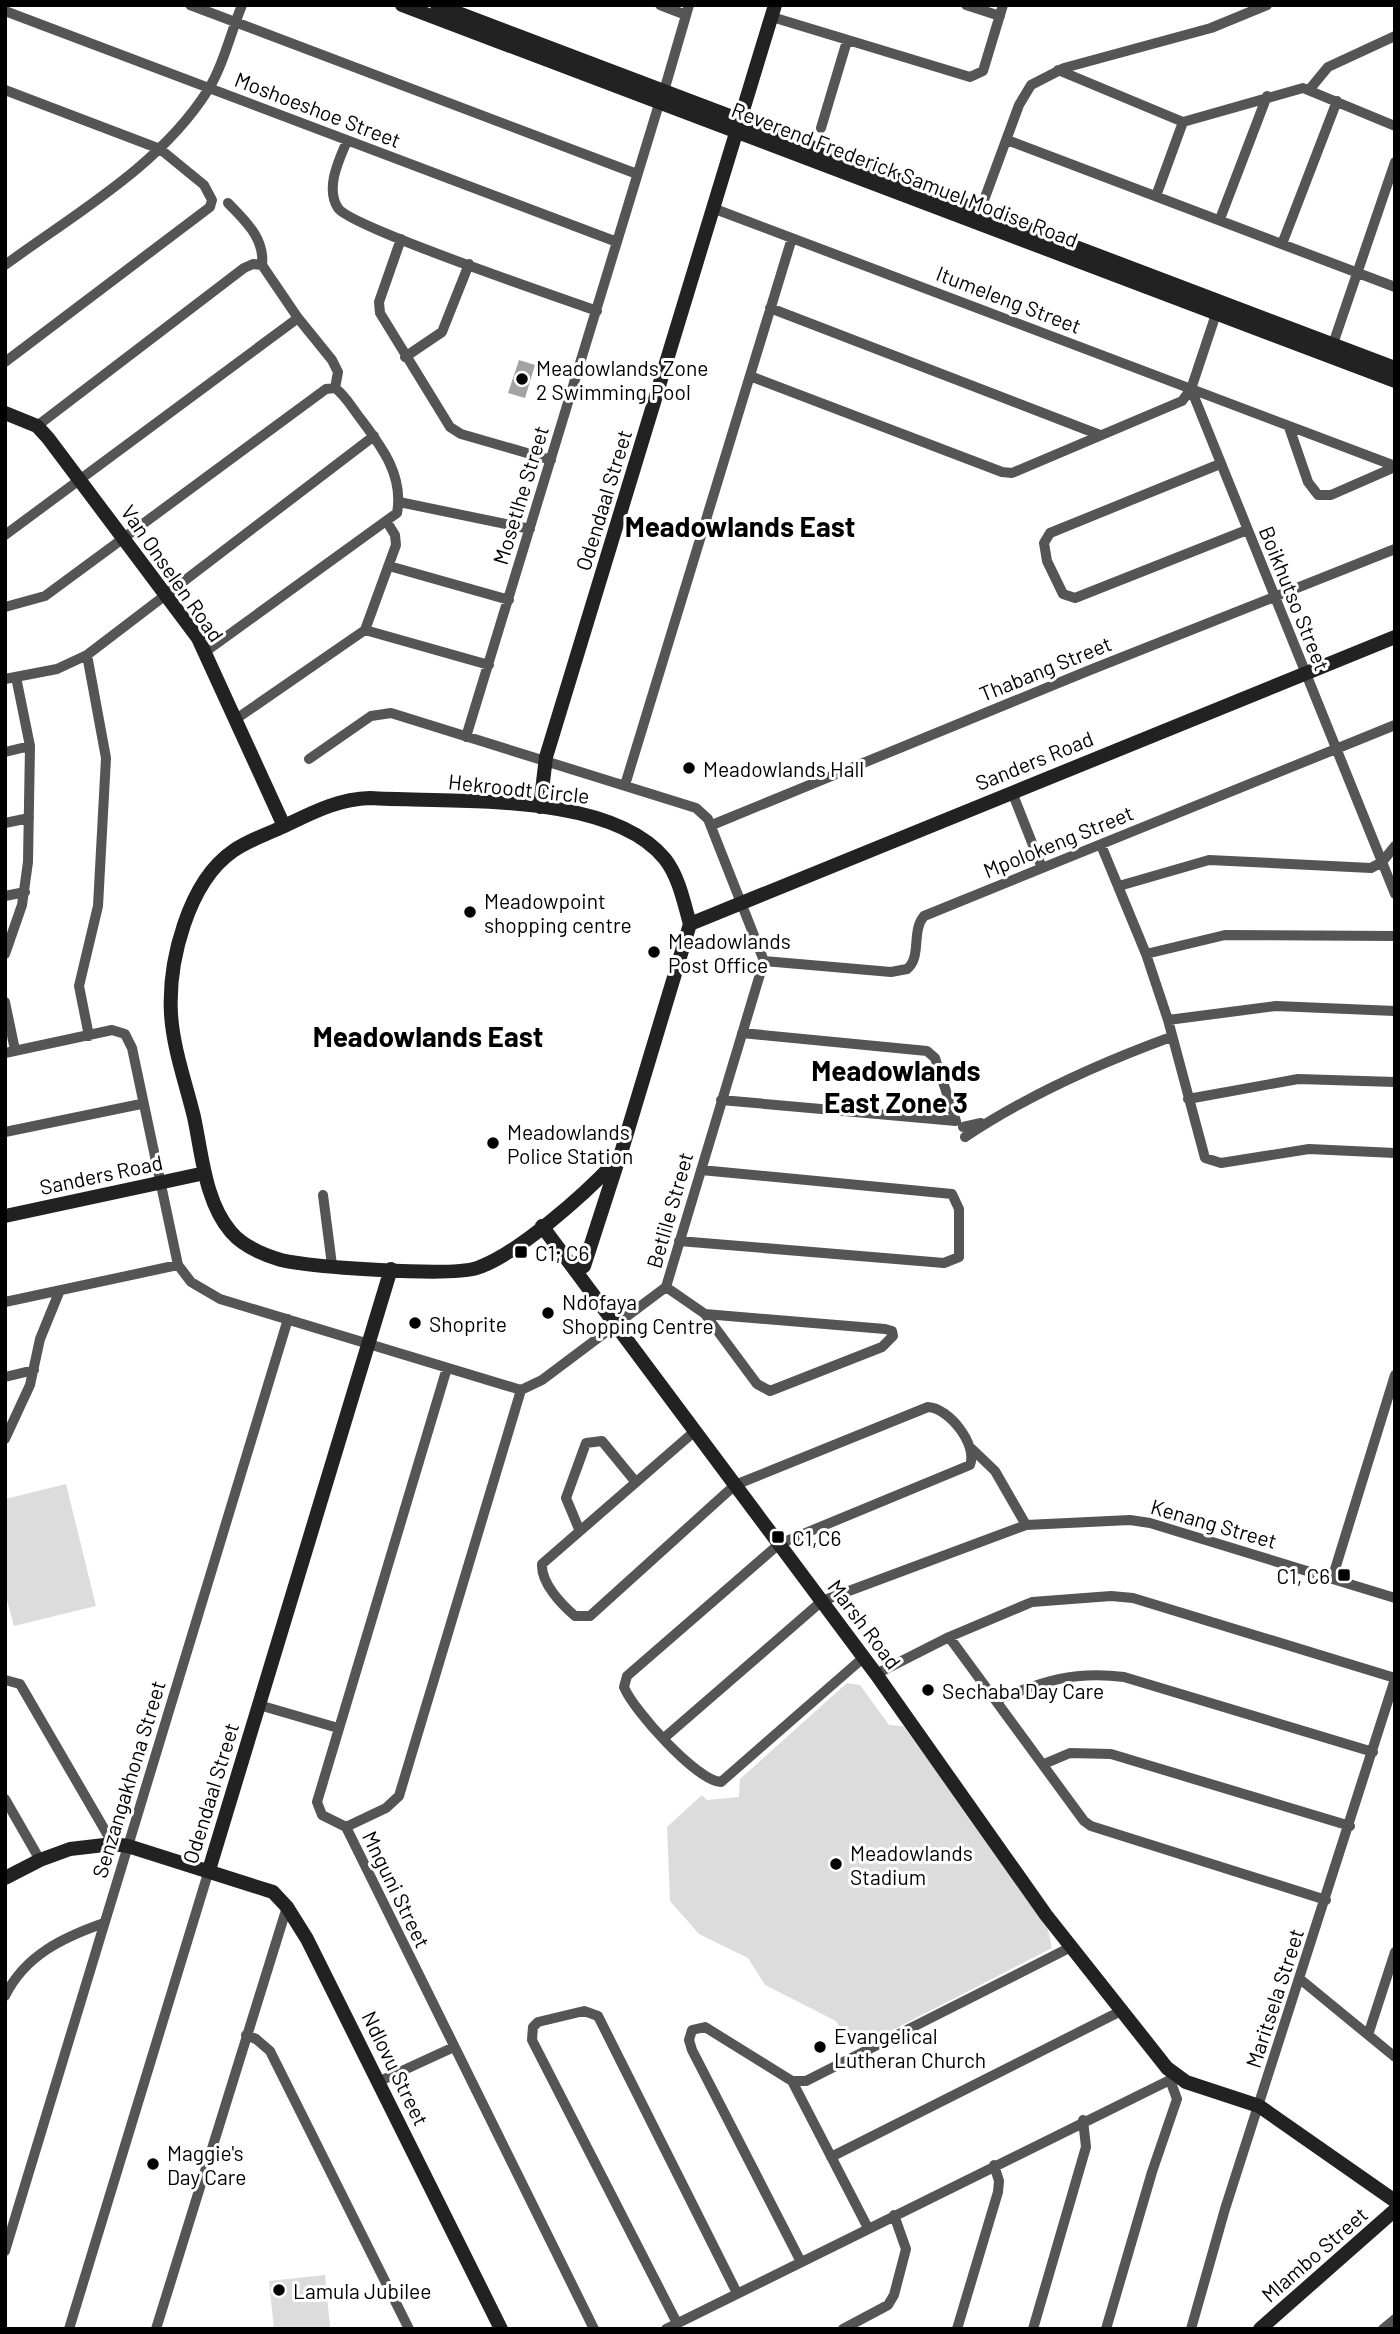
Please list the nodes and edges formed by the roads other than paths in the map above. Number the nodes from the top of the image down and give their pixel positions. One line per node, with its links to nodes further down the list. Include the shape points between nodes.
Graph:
1 (190, 5): 14 (street)
2 (242, 5): 14 (street)
3 (402, 5): 22 (street, Reverend Frederick Samuel Modise Road)
4 (437, 5): 22 (street, Reverend Frederick Samuel Modise Road)
5 (660, 5): 9 (street)
6 (966, 5): 12 (street)
7 (1239, 5): 13 (street)
8 (1266, 5): 13 (street)
9 (687, 10): 22 (street, Mosetlhe Street)
10 (5, 11): 18 (street, Moshoeshoe Street)
11 (773, 11): 16 (street); 25 (street, Odendaal Street)
12 (1002, 11): 16 (street, via 983,71 974,77)
13 (1237, 19): 17 (street)
14 (235, 22): 18 (street); 32 (street)
15 (1395, 36): 20 (street, via 1328,67)
16 (848, 41): 27 (street)
17 (1058, 70): 24 (street); 28 (street, via 1025,92)
18 (209, 88): 29 (street, Moshoeshoe Street); 30 (street)
19 (5, 90): 30 (street)
20 (1309, 90): 21 (street); 23 (street)
21 (1266, 96): 24 (street); 38 (street)
22 (661, 97): 25 (street, Reverend Frederick Samuel Modise Road); 32 (street, Mosetlhe Street)
23 (1337, 101): 26 (street); 42 (street)
24 (1183, 122): 34 (street)
25 (738, 126): 36 (street, Odendaal Street); 37 (street, Reverend Frederick Samuel Modise Road); 50 (street, Reverend Frederick Samuel Modise Road)
26 (1395, 126)
27 (821, 128)
28 (1007, 140): 34 (street); 37 (street)
29 (347, 141): 40 (street, via 334,177 338,208 349,218); 41 (street, Moshoeshoe Street)
30 (160, 149): 44 (street); 54 (street, via 204,185 211,194 210,207)
31 (1395, 162): 33 (street)
32 (637, 174): 41 (street, Mosetlhe Street)
33 (1389, 195): 46 (street)
34 (1156, 196): 38 (street)
35 (228, 203): 45 (street, via 255,232)
36 (715, 209): 39 (street, Itumeleng Street); 95 (street, Odendaal Street)
37 (980, 211): 52 (street, Reverend Frederick Samuel Modise Road)
38 (1220, 219): 42 (street)
39 (792, 238): 48 (street); 59 (street, Itumeleng Street)
40 (401, 239): 43 (street); 53 (street, via 379,308)
41 (617, 243): 49 (street, Mosetlhe Street)
42 (1282, 244): 46 (street)
43 (469, 264): 49 (street); 53 (street, via 442,332)
44 (5, 265)
45 (262, 265): 51 (street); 61 (street, via 244,268)
46 (1356, 272): 47 (street); 52 (street)
47 (1395, 287)
48 (770, 308): 56 (street); 63 (street)
49 (597, 311): 65 (street, Mosetlhe Street)
50 (1216, 314): 57 (street, Reverend Frederick Samuel Modise Road); 59 (street)
51 (298, 318): 58 (street, via 332,360 338,372); 68 (street)
52 (1332, 344): 55 (street, Reverend Frederick Samuel Modise Road)
53 (405, 357): 65 (street, via 455,431)
54 (5, 362)
55 (1395, 368)
56 (750, 376): 63 (street, via 1002,472 1015,472); 96 (street)
57 (1395, 381)
58 (335, 388): 64 (street); 74 (street, via 326,389)
59 (1191, 389): 62 (street, Itumeleng Street); 63 (street, via 1178,404); 66 (street, Boikhutso Street)
60 (5, 413): 61 (street, Van Onselen Road)
61 (37, 426): 68 (street, Van Onselen Road)
62 (1289, 427): 67 (street, Itumeleng Street); 67 (street, Itumeleng Street, via 1308,482 1318,495 1331,495)
63 (1100, 435)
64 (374, 436): 69 (street, via 388,457); 77 (street)
65 (551, 460): 71 (street, Mosetlhe Street)
66 (1220, 464): 72 (street, Boikhutso Street); 72 (street, via 1050,533 1044,543 1047,561 1063,594 1076,598)
67 (1395, 467)
68 (80, 481): 73 (street); 74 (street, Van Onselen Road)
69 (399, 502): 70 (street, via 397,513); 71 (street)
70 (387, 522): 76 (street, via 396,545); 83 (street)
71 (530, 529): 79 (street, Mosetlhe Street)
72 (1247, 530): 78 (street, Boikhutso Street)
73 (5, 535)
74 (123, 537): 77 (street, Van Onselen Road); 80 (street, via 46,596)
75 (1395, 549): 78 (street, Thabang Street)
76 (389, 566): 79 (street); 81 (street)
77 (165, 593): 83 (street, Van Onselen Road); 84 (street)
78 (1275, 598): 86 (street, Boikhutso Street); 101 (street, Thabang Street)
79 (509, 600): 85 (street, Mosetlhe Street)
80 (5, 607)
81 (365, 630): 85 (street); 88 (street)
82 (1395, 637): 86 (street, Sanders Road)
83 (205, 652): 88 (street, Van Onselen Road)
84 (87, 655): 87 (street, via 58,669); 121 (street, via 106,758 98,906 79,986)
85 (489, 665): 90 (street, Mosetlhe Street)
86 (1305, 673): 92 (street, Boikhutso Street); 97 (street, Sanders Road)
87 (11, 678): 91 (street)
88 (236, 719): 102 (street, Van Onselen Road)
89 (1395, 725): 92 (street, Mpolokeng Street)
90 (466, 737): 94 (street, via 379,713); 95 (street)
91 (30, 747): 93 (street); 99 (street)
92 (1336, 749): 103 (street, Mpolokeng Street); 105 (street, Boikhutso Street)
93 (5, 752)
94 (310, 759)
95 (545, 762): 96 (street); 98 (street, Odendaal Street)
96 (625, 785): 101 (street, via 696,808)
97 (1012, 792): 106 (street); 111 (street, Sanders Road)
98 (540, 807): 102 (street, Hekroodt Circle, via 354,798); 112 (street, Hekroodt Circle, via 596,816 650,844 674,875)
99 (29, 818): 100 (street); 108 (street)
100 (5, 823)
101 (712, 825): 111 (street)
102 (284, 826): 133 (street, Hekroodt Circle, via 225,858 191,904 183,927 171,1015)
103 (1101, 845): 106 (street, Mpolokeng Street); 107 (street)
104 (1395, 846): 105 (street)
105 (1382, 862): 107 (street, via 1357,868 1209,860); 109 (street, Boikhutso Street)
106 (1042, 868): 116 (street, Mpolokeng Street, via 924,916 917,929 914,962 907,969 891,972)
107 (1119, 886): 115 (street)
108 (25, 892): 110 (street); 114 (street)
109 (1395, 894)
110 (5, 896)
111 (740, 903): 112 (street, Sanders Road); 116 (street)
112 (690, 924): 130 (street, Hekroodt Circle)
113 (1395, 936): 115 (street, via 1225,934)
114 (5, 954)
115 (1146, 954): 119 (street)
116 (764, 961): 120 (street, Betlile Street)
117 (5, 1002): 123 (street)
118 (1395, 1011): 119 (street, via 1276,1006)
119 (1168, 1020): 122 (street)
120 (742, 1033): 126 (street, Betlile Street); 128 (street, via 930,1052)
121 (89, 1036): 123 (street); 127 (street, via 111,1030 129,1040)
122 (1171, 1037): 125 (street); 128 (street, via 1061,1083 991,1120)
123 (10, 1051)
124 (1395, 1082): 125 (street, via 1298,1079)
125 (1188, 1099): 131 (street, via 1203,1154 1213,1162 1309,1149)
126 (721, 1100): 128 (street); 132 (street, Betlile Street)
127 (141, 1104): 129 (street); 134 (street)
128 (961, 1128)
129 (5, 1132)
130 (621, 1153): 137 (street, Hekroodt Circle, via 603,1175); 138 (street)
131 (1395, 1153)
132 (701, 1170): 139 (street, Betlile Street); 139 (street, via 951,1194 956,1198 959,1257 953,1262)
133 (205, 1173): 134 (street, Sanders Road); 141 (street, Hekroodt Circle, via 218,1212 240,1240 280,1259)
134 (160, 1183): 136 (street, Sanders Road); 140 (street)
135 (323, 1195): 141 (street)
136 (5, 1216)
137 (542, 1226): 142 (street, Hekroodt Circle, via 477,1268); 143 (street, Marsh Road)
138 (594, 1234): 143 (street, via 584,1266); 146 (street)
139 (679, 1241): 144 (street, Betlile Street)
140 (178, 1265): 145 (street); 149 (street, via 203,1291)
141 (332, 1265): 142 (street, Hekroodt Circle)
142 (391, 1269): 151 (street, Odendaal Street)
143 (577, 1271): 146 (street, Marsh Road)
144 (666, 1287): 148 (street); 150 (street, Betlile Street)
145 (60, 1290): 147 (street); 153 (street, via 40,1339)
146 (591, 1290): 150 (street, Marsh Road)
147 (5, 1302)
148 (705, 1314): 148 (street, via 757,1384 770,1391 882,1347 892,1331)
149 (288, 1319): 151 (street); 183 (street, Senzangakhona Street)
150 (618, 1325): 156 (street, Betlile Street); 157 (street, Marsh Road)
151 (368, 1344): 152 (street); 174 (street, Odendaal Street)
152 (447, 1368): 156 (street); 175 (street)
153 (34, 1370): 155 (street); 158 (street)
154 (1395, 1376): 165 (street)
155 (5, 1377)
156 (521, 1390): 181 (street, Mnguni Street, via 399,1796 386,1808)
157 (695, 1431): 160 (street); 161 (street, Marsh Road)
158 (5, 1439)
159 (970, 1447): 161 (street, via 938,1408 918,1410); 162 (street, via 995,1471); 164 (street, via 970,1465)
160 (634, 1480): 163 (street); 163 (street, via 602,1441 586,1443 566,1498)
161 (735, 1485): 163 (street, via 590,1615 581,1618 551,1589 542,1569 546,1559); 164 (street, Marsh Road)
162 (1026, 1525): 165 (street, Kenang Street, via 1136,1521); 167 (street, Kenang Street)
163 (579, 1530)
164 (779, 1544): 167 (street, Marsh Road); 176 (street, via 626,1678 627,1693)
165 (1332, 1579): 166 (street, Kenang Street)
166 (1395, 1598)
167 (822, 1601): 169 (street, Marsh Road); 176 (street)
168 (948, 1637): 170 (street); 171 (street, via 1031,1602 1121,1597); 173 (street)
169 (863, 1658): 170 (street, Marsh Road); 176 (street, via 724,1780 708,1779)
170 (876, 1674): 190 (street, Marsh Road)
171 (1395, 1678): 177 (street, Maritsela Street)
172 (5, 1680): 182 (street, via 20,1684)
173 (997, 1700): 177 (street, via 1052,1678 1124,1677); 178 (street)
174 (259, 1704): 175 (street); 185 (street, Odendaal Street)
175 (338, 1728): 181 (street, via 317,1806 326,1818)
176 (664, 1738)
177 (1373, 1752): 180 (street, Maritsela Street)
178 (1044, 1765): 180 (street, via 1070,1753 1111,1754); 187 (street, via 1084,1821 1097,1829)
179 (5, 1799): 184 (street)
180 (1350, 1826): 187 (street, Maritsela Street)
181 (346, 1827): 197 (street, Mnguni Street)
182 (113, 1843): 183 (street, Ndlovu Street); 184 (street, Ndlovu Street, via 87,1845)
183 (128, 1846): 185 (street, Ndlovu Street); 189 (street, Senzangakhona Street)
184 (40, 1860): 186 (street, Ndlovu Street)
185 (209, 1870): 188 (street, Ndlovu Street, via 265,1889); 215 (street, Odendaal Street)
186 (5, 1878)
187 (1326, 1900): 192 (street, Maritsela Street)
188 (287, 1907): 195 (street); 200 (street, Ndlovu Street)
189 (104, 1923): 193 (street, via 51,1945); 210 (street, Senzangakhona Street)
190 (1071, 1947): 194 (street, Marsh Road); 201 (street, via 811,2079)
191 (1395, 1952): 196 (street)
192 (1300, 1979): 196 (street); 202 (street, Maritsela Street)
193 (5, 1996)
194 (1121, 2011): 199 (street, Marsh Road); 204 (street)
195 (246, 2035): 216 (street); 217 (street, via 270,2051)
196 (1368, 2035): 198 (street)
197 (454, 2047): 200 (street); 219 (street, Mnguni Street)
198 (1395, 2057)
199 (1173, 2078): 202 (street); 203 (street); 223 (street, via 1177,2099)
200 (380, 2081): 218 (street, Ndlovu Street)
201 (792, 2081): 204 (street); 211 (street, via 705,2027 694,2028 689,2036 692,2050)
202 (1259, 2106): 206 (street); 224 (street, Maritsela Street)
203 (1083, 2120): 205 (street); 222 (street, via 1086,2147)
204 (831, 2157): 209 (street)
205 (994, 2165): 208 (street); 221 (street, via 998,2192)
206 (1395, 2201)
207 (1395, 2210): 225 (street, Mlambo Street)
208 (894, 2215): 209 (street); 220 (street, via 906,2249 894,2295 888,2305)
209 (868, 2228): 211 (street)
210 (5, 2251)
211 (802, 2262): 212 (street)
212 (737, 2293): 214 (street); 214 (street, via 598,2017 584,2011 542,2021 533,2027 532,2040)
213 (1395, 2319): 226 (street)
214 (671, 2326)
215 (69, 2329)
216 (156, 2329)
217 (409, 2329)
218 (502, 2329)
219 (594, 2329)
220 (843, 2329)
221 (957, 2329)
222 (1033, 2329)
223 (1107, 2329)
224 (1191, 2329)
225 (1260, 2329)
226 (1383, 2329)

